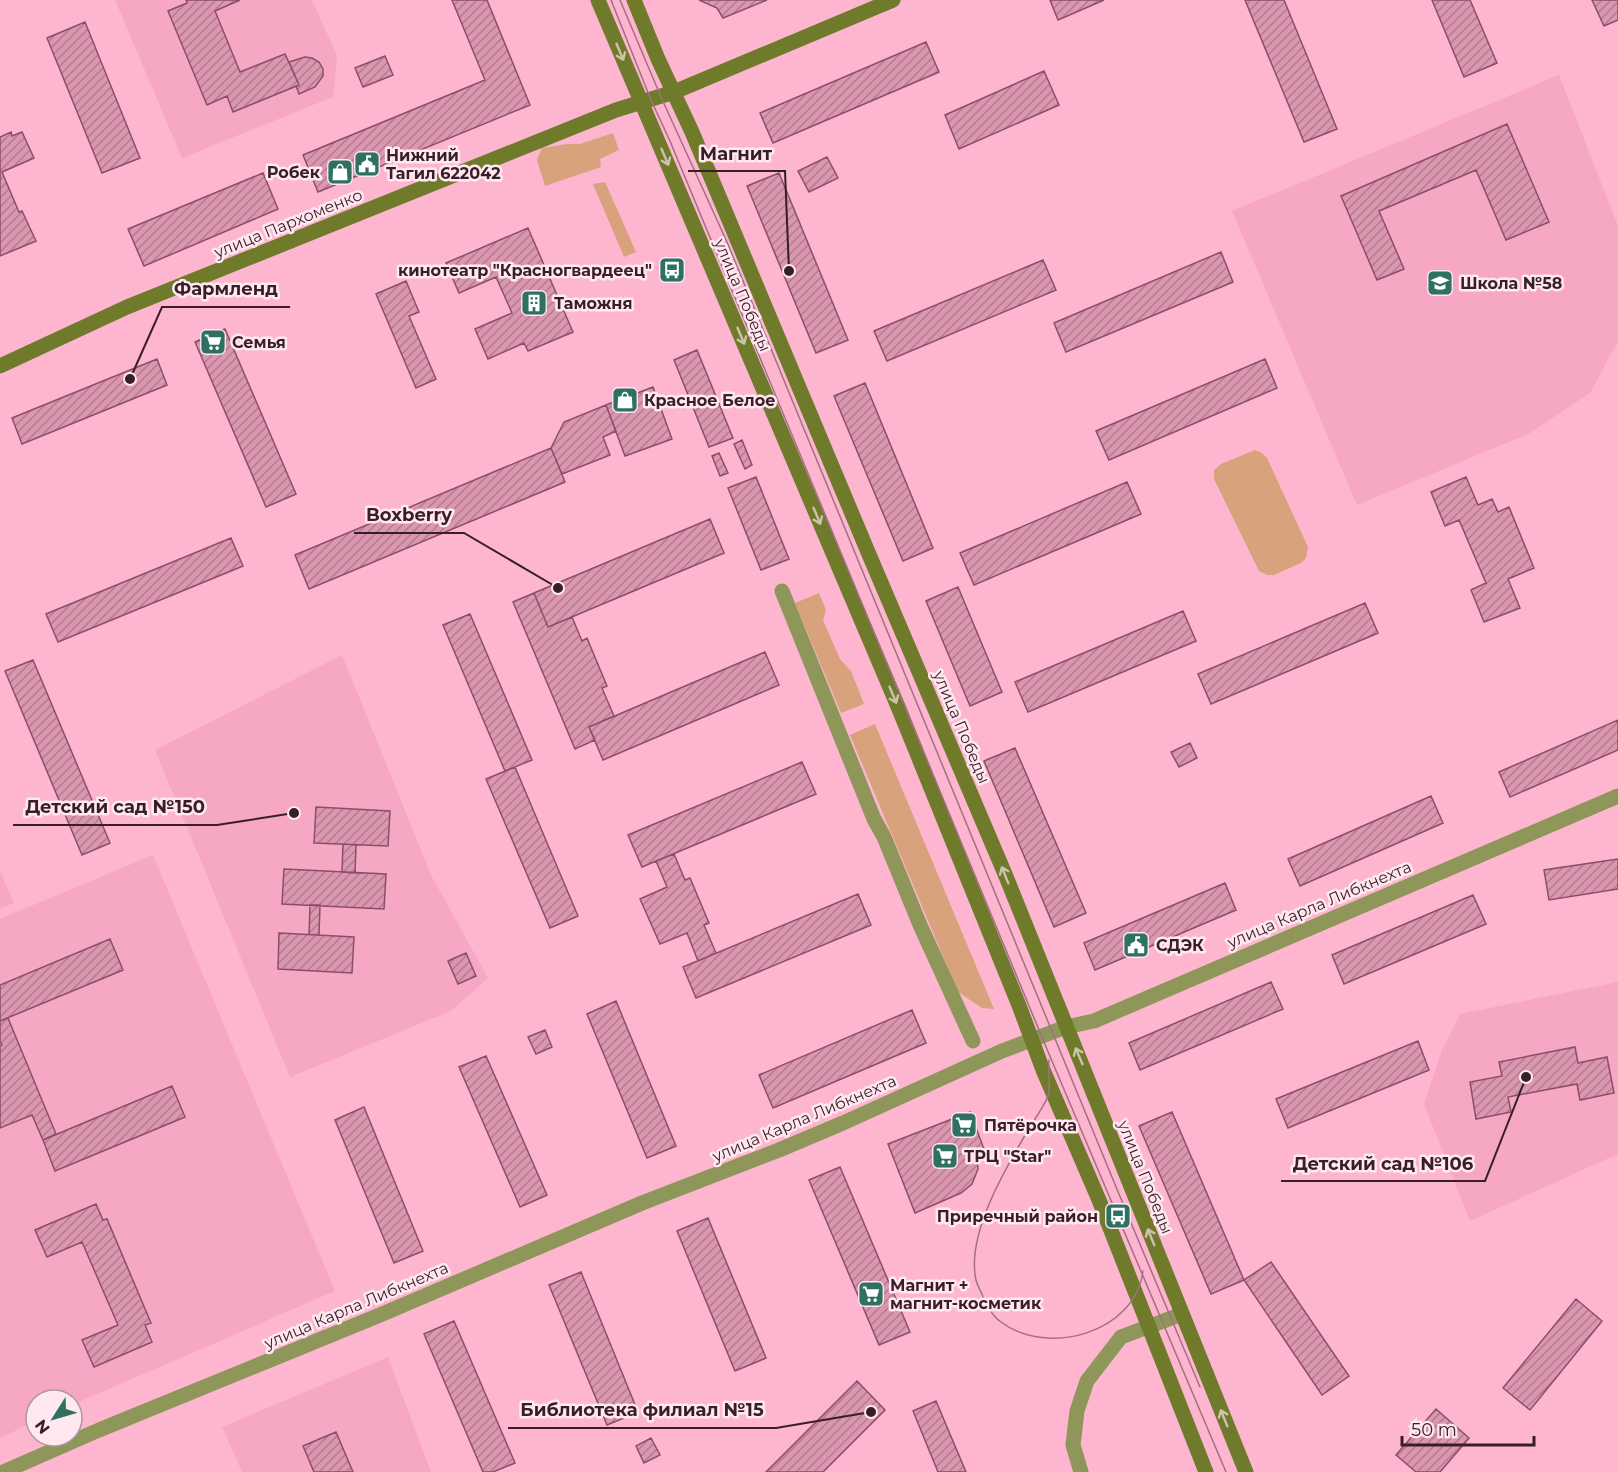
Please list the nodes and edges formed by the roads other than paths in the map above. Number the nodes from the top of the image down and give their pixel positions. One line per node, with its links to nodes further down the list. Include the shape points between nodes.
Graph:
1 (598, 0): 5 (main road, улица Победы, one-way to 5)
2 (634, 0): 4 (main road, улица Победы)
3 (893, 0): 4 (main road, улица Пархоменко)
4 (674, 92): 5 (main road, улица Пархоменко); 9 (main road, улица Победы, one-way to 4)
5 (641, 103): 6 (main road, улица Пархоменко, via 127,307); 11 (main road, улица Победы, one-way to 11, via 899,709)
6 (0, 366)
7 (782, 591): 10 (street, via 874,819)
8 (1618, 796): 9 (street, улица Карла Либкнехта, via 1094,1021)
9 (1066, 1027): 11 (street, улица Карла Либкнехта); 12 (main road, улица Победы, one-way to 9)
10 (973, 1041)
11 (1031, 1041): 13 (main road, улица Победы); 14 (street, улица Карла Либкнехта, via 843,1124 642,1203)
12 (1182, 1314): 13 (street); 17 (main road, улица Победы, one-way to 12)
13 (1148, 1326): 15 (street, via 1121,1337 1087,1381 1077,1411 1073,1444); 16 (main road, улица Победы)
14 (3, 1472)
15 (1081, 1472)
16 (1206, 1472)
17 (1246, 1472)

